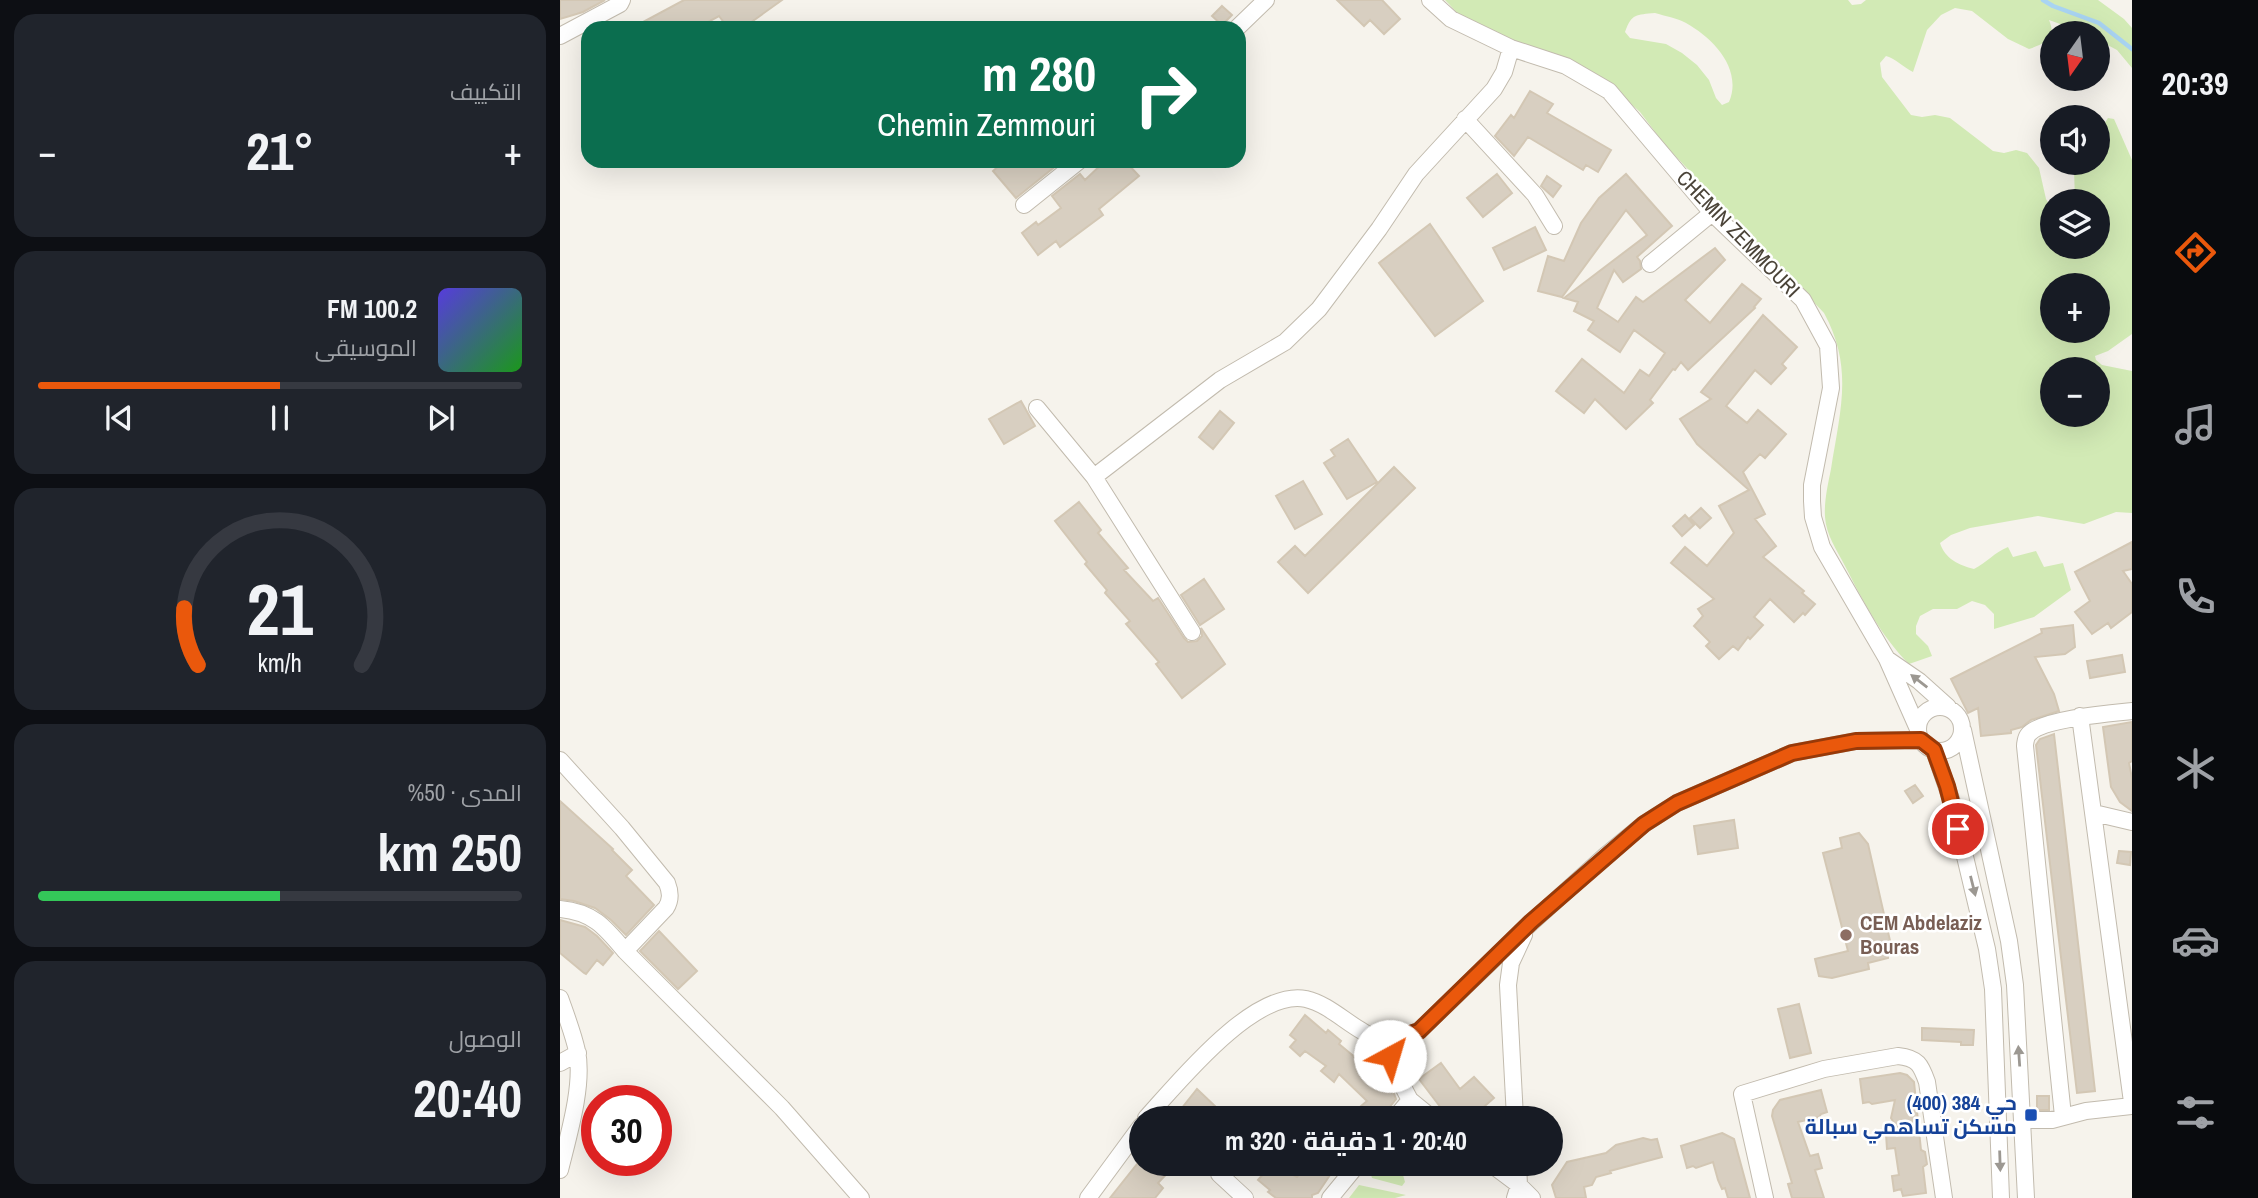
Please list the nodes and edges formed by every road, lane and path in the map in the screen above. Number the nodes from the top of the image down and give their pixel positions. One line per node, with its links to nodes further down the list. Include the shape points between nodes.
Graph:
1 (622, 0): 4 (street)
2 (1266, 0): 5 (street)
3 (1430, 0): 8 (street, CHEMIN ZEMMOURI, via 1451,19)
4 (588, 21)
5 (1244, 21)
6 (581, 25): 7 (street)
7 (560, 36)
8 (1511, 48): 9 (street, via 1494,89); 12 (street, CHEMIN ZEMMOURI, via 1566,66 1609,91)
9 (1465, 119): 13 (street, via 1535,195); 16 (street, via 1416,174 1311,318 1285,342 1220,380)
10 (1070, 168): 11 (street)
11 (1024, 205)
12 (1712, 213): 14 (street); 18 (street, CHEMIN ZEMMOURI, via 1803,300 1828,346 1830,388 1812,485 1813,517 1822,548)
13 (1554, 226)
14 (1650, 264)
15 (1037, 408): 16 (street)
16 (1094, 477): 17 (street)
17 (1192, 632)
18 (1887, 659): 19 (street, CHEMIN ZEMMOURI, one-way to 18); 23 (street, CHEMIN ZEMMOURI)
19 (1948, 707): 22 (street, via 1959,716); 23 (street, via 1924,713 1919,720)
20 (2132, 711): 21 (street)
21 (2080, 716): 25 (street); 41 (street, via 2034,730 2025,746)
22 (1963, 730): 23 (street, via 1950,750); 42 (street, one-way to 22, via 2009,941)
23 (1924, 740): 28 (street, via 1856,741 1792,753 1677,803 1644,824); 56 (street, CHEMIN ZEMMOURI, one-way to 56, via 1952,802 1987,948 1993,989)
24 (560, 760): 29 (street, via 670,890 666,908)
25 (2094, 813): 26 (street); 30 (street)
26 (2132, 822)
27 (560, 909): 29 (street, via 585,914 604,926)
28 (1531, 922): 32 (street, via 1419,1031); 40 (street, via 1511,963 1508,985)
29 (625, 951): 49 (street, via 782,1108)
30 (2125, 992): 36 (street)
31 (560, 998): 33 (street)
32 (1387, 1042): 35 (street, via 1394,1070); 37 (street, via 1305,999 1282,1000 1213,1045)
33 (578, 1053): 34 (street); 44 (street, via 572,1122)
34 (560, 1063)
35 (1410, 1100): 38 (street); 39 (street)
36 (2132, 1104): 41 (street)
37 (1157, 1106)
38 (1405, 1106)
39 (1417, 1106)
40 (1513, 1106)
41 (2063, 1116): 42 (street, via 2052,1121)
42 (2023, 1120): 57 (street)
43 (1129, 1142): 50 (street)
44 (560, 1170)
45 (1221, 1176): 51 (street)
46 (1348, 1176): 52 (street)
47 (1503, 1176): 48 (street)
48 (1517, 1191): 53 (street)
49 (861, 1198)
50 (1088, 1198)
51 (1245, 1198)
52 (1330, 1198)
53 (1532, 1198)
54 (1765, 1198): 55 (street, via 1742,1094 1824,1069 1898,1056 1922,1066)
55 (1944, 1198)
56 (2001, 1198)
57 (2026, 1198)

